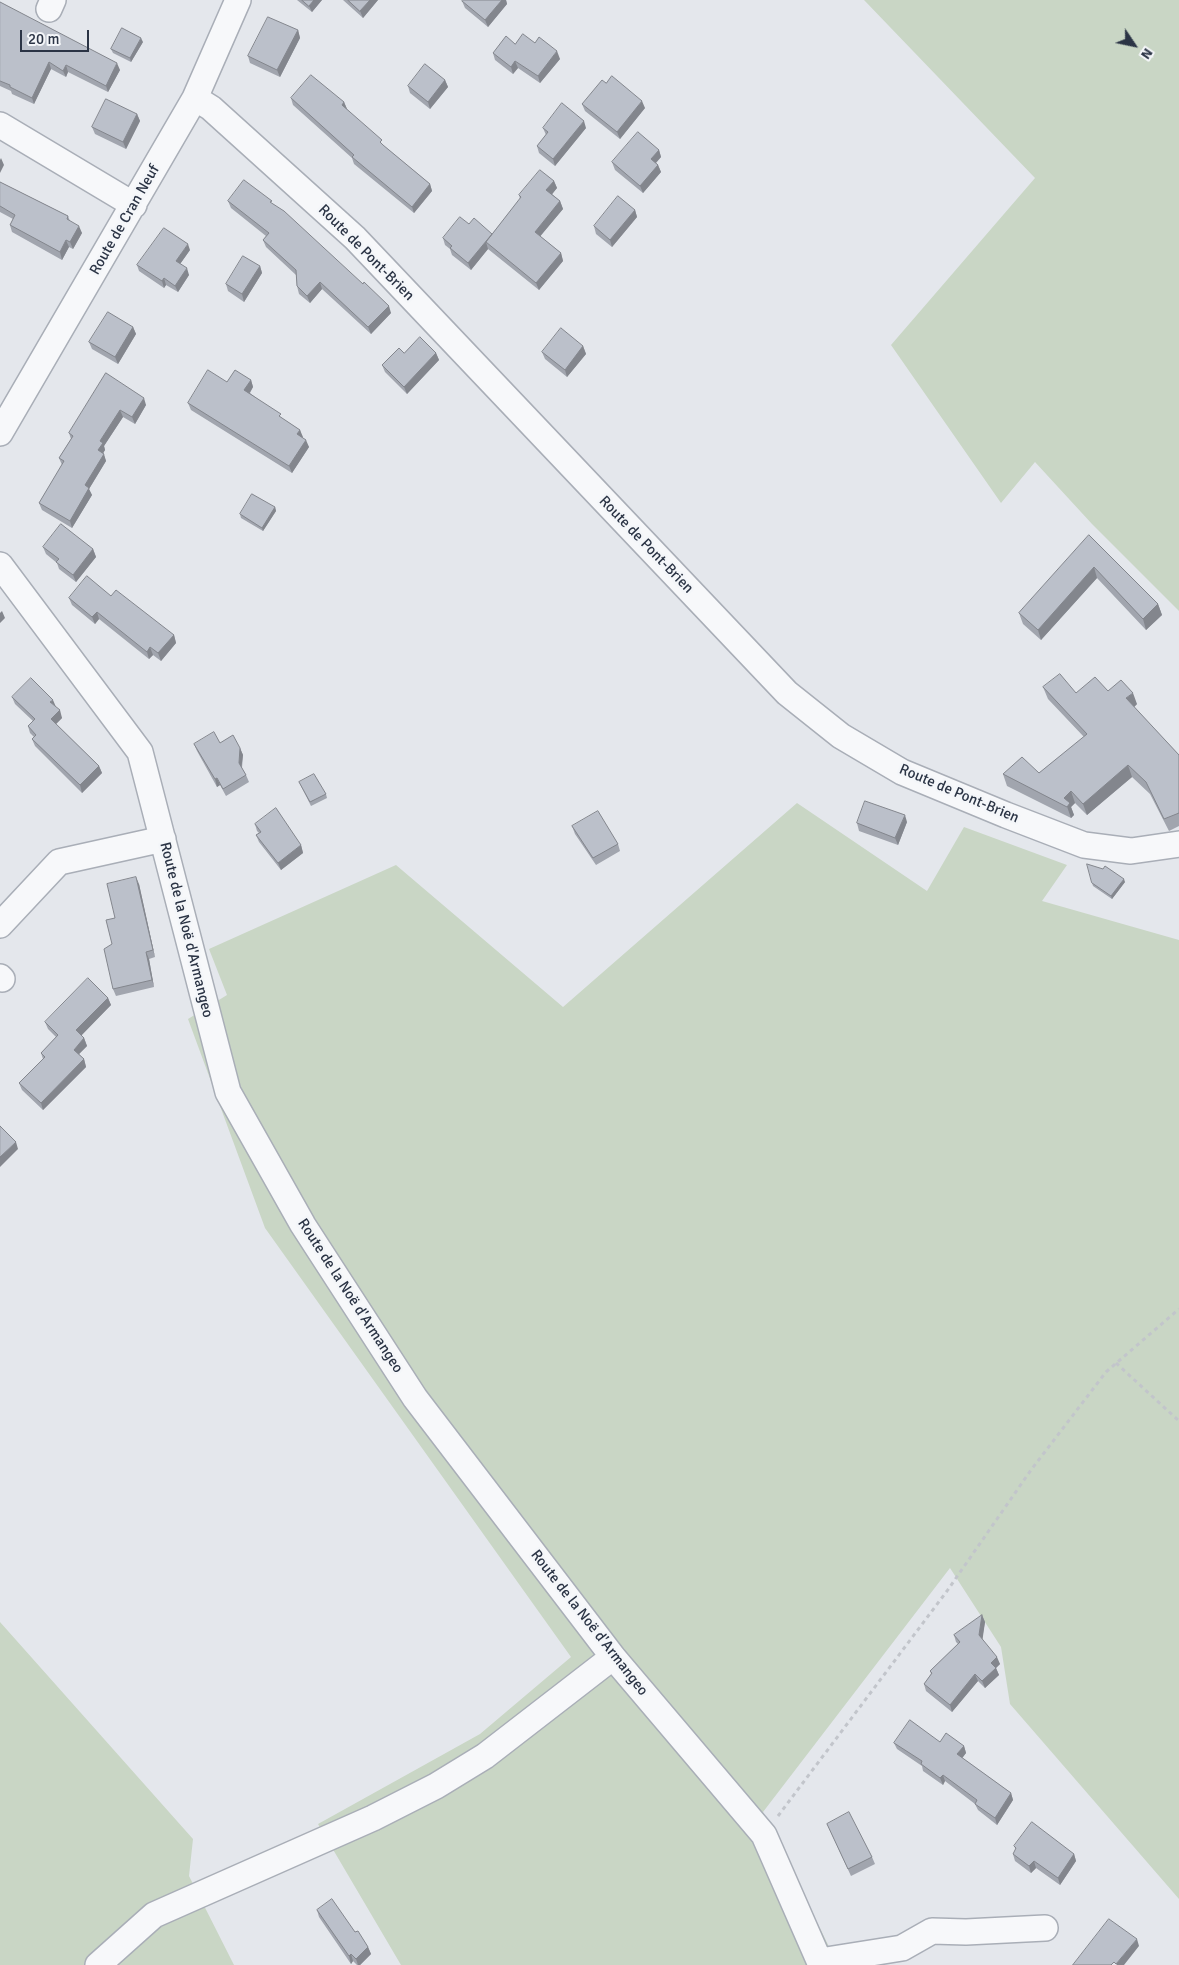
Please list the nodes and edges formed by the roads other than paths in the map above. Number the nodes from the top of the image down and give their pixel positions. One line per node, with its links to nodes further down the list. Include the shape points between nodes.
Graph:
1 (238, 0): 2 (street, Route de Cran Neuf)
2 (195, 98): 4 (street, Route de Cran Neuf); 8 (street, Route de Pont-Brien, via 211,108 355,238 787,692 841,736 902,772 1084,844 1131,851)
3 (0, 125): 4 (street)
4 (134, 204): 5 (street, Route de Cran Neuf)
5 (0, 433)
6 (0, 566): 7 (street, Route de la Noë d'Armangeo, via 140,752)
7 (163, 839): 9 (street, via 59,862); 10 (street, Route de la Noë d'Armangeo, via 228,1092 303,1225 416,1398)
8 (1179, 844)
9 (0, 925)
10 (614, 1657): 12 (street, Route de la Noë d'Armangeo, via 764,1835); 13 (street, via 484,1756 436,1786 373,1818 154,1915)
11 (1045, 1928): 12 (street, via 932,1931 902,1948)
12 (821, 1963)
13 (98, 1965)

